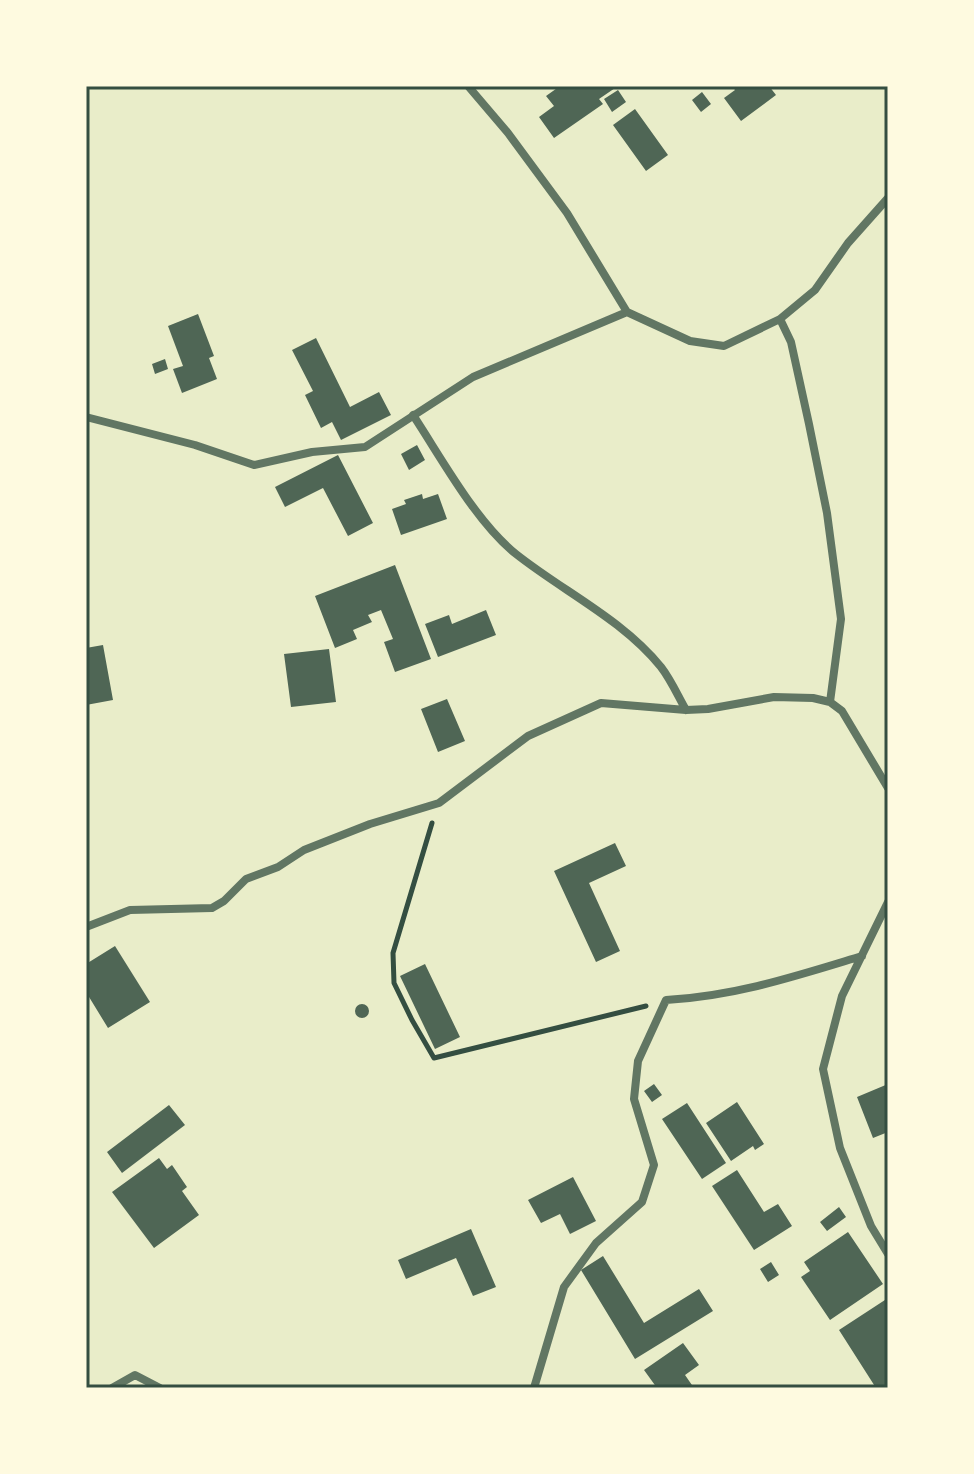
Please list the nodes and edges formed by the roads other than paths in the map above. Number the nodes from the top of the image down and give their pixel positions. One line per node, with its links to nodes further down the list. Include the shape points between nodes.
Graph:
1 (468, 86): 3 (street, via 567,213)
2 (888, 198): 4 (street, via 815,290)
3 (627, 312): 4 (street, via 690,341 724,346); 5 (street, via 473,377)
4 (780, 319): 7 (street, via 791,342 809,424 841,619)
5 (413, 415): 6 (street, via 365,447 254,465); 8 (street, via 474,507 514,552 634,639 663,669)
6 (86, 417)
7 (830, 702): 8 (street, via 774,697); 9 (street, via 842,711)
8 (686, 710): 11 (street, via 601,703 528,736 439,803 304,850 246,879 212,908 130,910)
9 (888, 788)
10 (888, 902): 12 (street)
11 (86, 927)
12 (862, 956): 13 (street, via 842,996 823,1069 840,1148); 16 (street, via 758,988 666,1000 638,1061 634,1099 654,1165 642,1202 596,1243 564,1287)
13 (888, 1254)
14 (112, 1388): 15 (street, via 135,1375)
15 (160, 1388)
16 (534, 1388)

